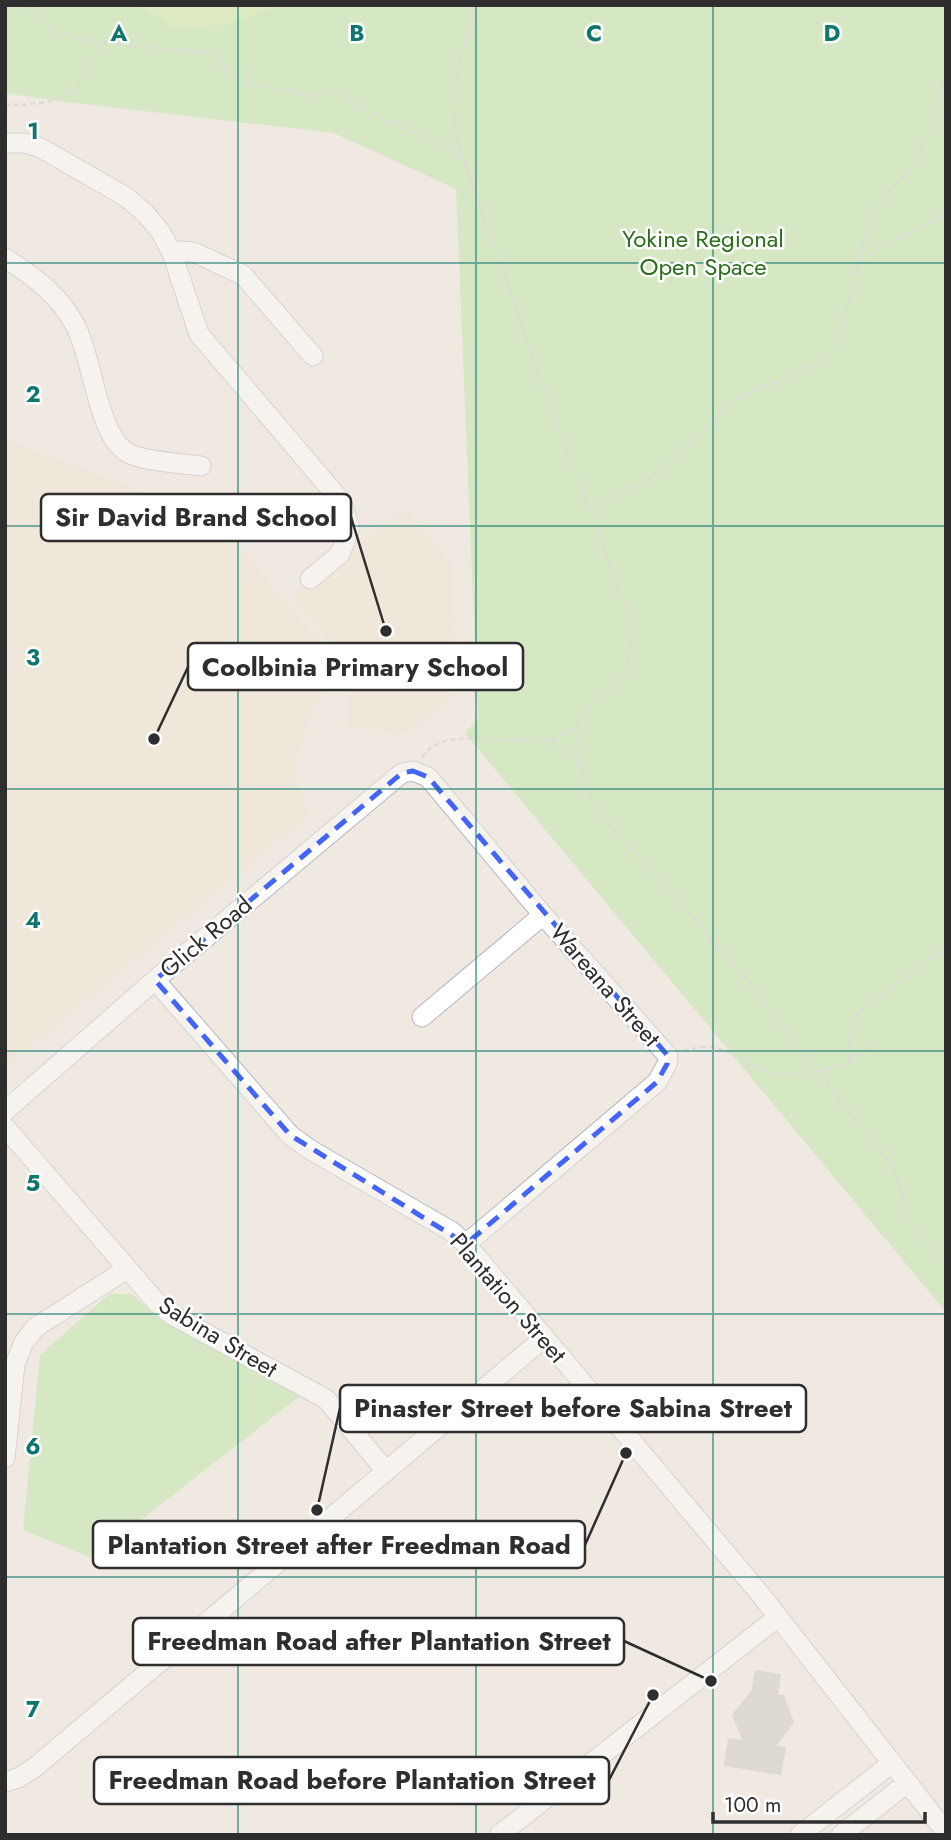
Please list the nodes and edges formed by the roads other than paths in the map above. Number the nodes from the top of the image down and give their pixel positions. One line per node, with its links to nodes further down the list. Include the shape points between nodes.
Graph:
1 (5, 143): 2 (street, via 41,148 126,197 160,231)
2 (172, 253): 4 (street, via 193,253 243,275); 6 (street, via 200,334 341,501 350,528 340,554)
3 (5, 258): 5 (street, via 59,299 75,325 108,430 117,445 130,455)
4 (313, 356)
5 (201, 466)
6 (310, 579)
7 (413, 771): 8 (street, Wareana Street, via 428,777); 9 (street, Glick Road, via 402,773)
8 (543, 915): 10 (street); 13 (street, Wareana Street, via 668,1056 667,1064 657,1082)
9 (155, 980): 11 (street, Glick Road); 13 (street, Plantation Street, via 290,1135)
10 (422, 1017)
11 (5, 1111)
12 (5, 1127): 14 (street, Sabina Street)
13 (466, 1244): 15 (street, Plantation Street)
14 (127, 1269): 16 (street, via 36,1327 24,1342 15,1364); 17 (street, Sabina Street, via 172,1315 326,1399)
15 (544, 1338): 17 (street); 18 (street, Plantation Street)
16 (5, 1458)
17 (386, 1471): 20 (street, via 34,1768)
18 (778, 1617): 19 (street, Plantation Street); 23 (street)
19 (892, 1763): 21 (street, Plantation Street); 24 (street)
20 (5, 1782)
21 (907, 1783): 22 (street, Plantation Street); 25 (street)
22 (946, 1832)
23 (499, 1835)
24 (800, 1835)
25 (841, 1835)

